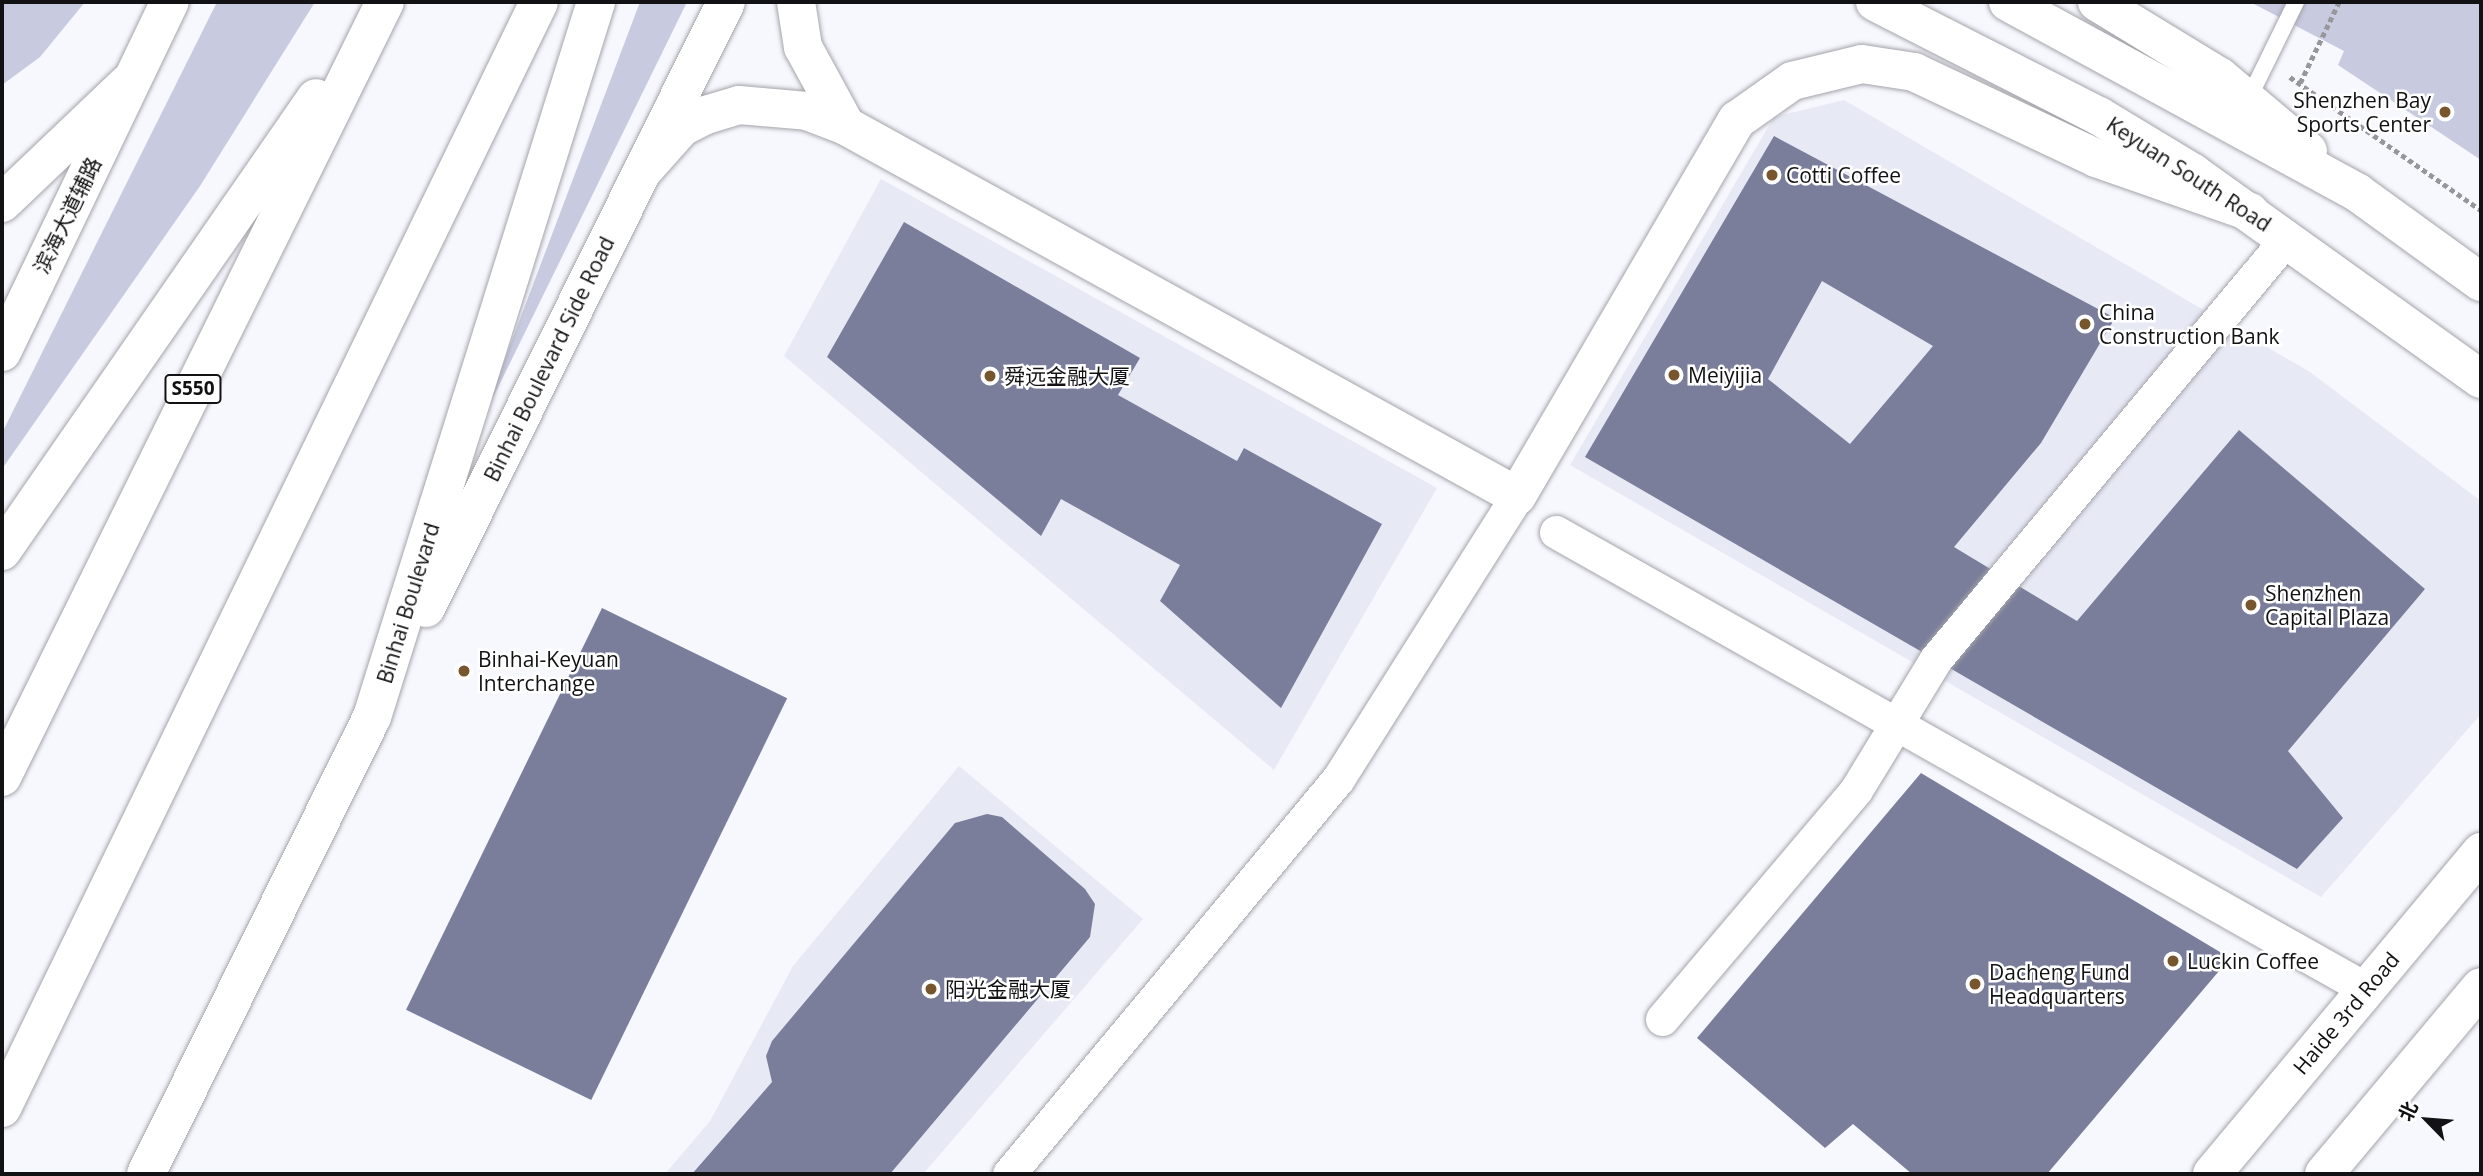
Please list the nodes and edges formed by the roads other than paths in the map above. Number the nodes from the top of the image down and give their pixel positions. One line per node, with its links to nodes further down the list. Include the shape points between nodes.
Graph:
1 (170, 2): 11 (main road)
2 (384, 2): 24 (main road); 27 (main road, S550)
3 (539, 2): 33 (main road)
4 (596, 2): 25 (main road, Binhai Boulevard)
5 (726, 2): 14 (main road, Binhai Boulevard Side Road)
6 (796, 2): 13 (main road, via 803,47)
7 (1875, 2): 17 (main road, Keyuan South Road, via 2099,116)
8 (2008, 2): 15 (main road)
9 (2097, 2): 12 (main road)
10 (2295, 2): 12 (lane)
11 (132, 79): 16 (main road); 20 (main road, 滨海大道辅路)
12 (2248, 100): 15 (main road)
13 (846, 127): 14 (main road, via 771,104 739,105 682,127); 22 (main road)
14 (642, 172): 25 (main road, Binhai Boulevard Side Road)
15 (2358, 193): 19 (main road)
16 (2, 204)
17 (2250, 212): 18 (main road, Keyuan South Road); 22 (main road, via 2107,162 1914,72 1862,64 1792,81 1737,120)
18 (2287, 238): 21 (main road, Keyuan South Road); 26 (street, via 1936,659)
19 (2481, 282)
20 (2, 352)
21 (2481, 379)
22 (1517, 496): 36 (street, via 1338,779)
23 (1556, 532): 26 (street)
24 (2, 551)
25 (372, 717): 32 (main road, Binhai Boulevard)
26 (1896, 724): 30 (street); 31 (street, via 1856,790)
27 (2, 777)
28 (2481, 852): 30 (main road, Haide 3rd Road)
29 (2481, 987): 38 (main road)
30 (2366, 989): 37 (main road, Haide 3rd Road)
31 (1662, 1019)
32 (190, 1085): 34 (main road, Binhai Boulevard); 35 (main road)
33 (2, 1108)
34 (146, 1174)
35 (162, 1174)
36 (1009, 1174)
37 (2211, 1174)
38 (2324, 1174)

